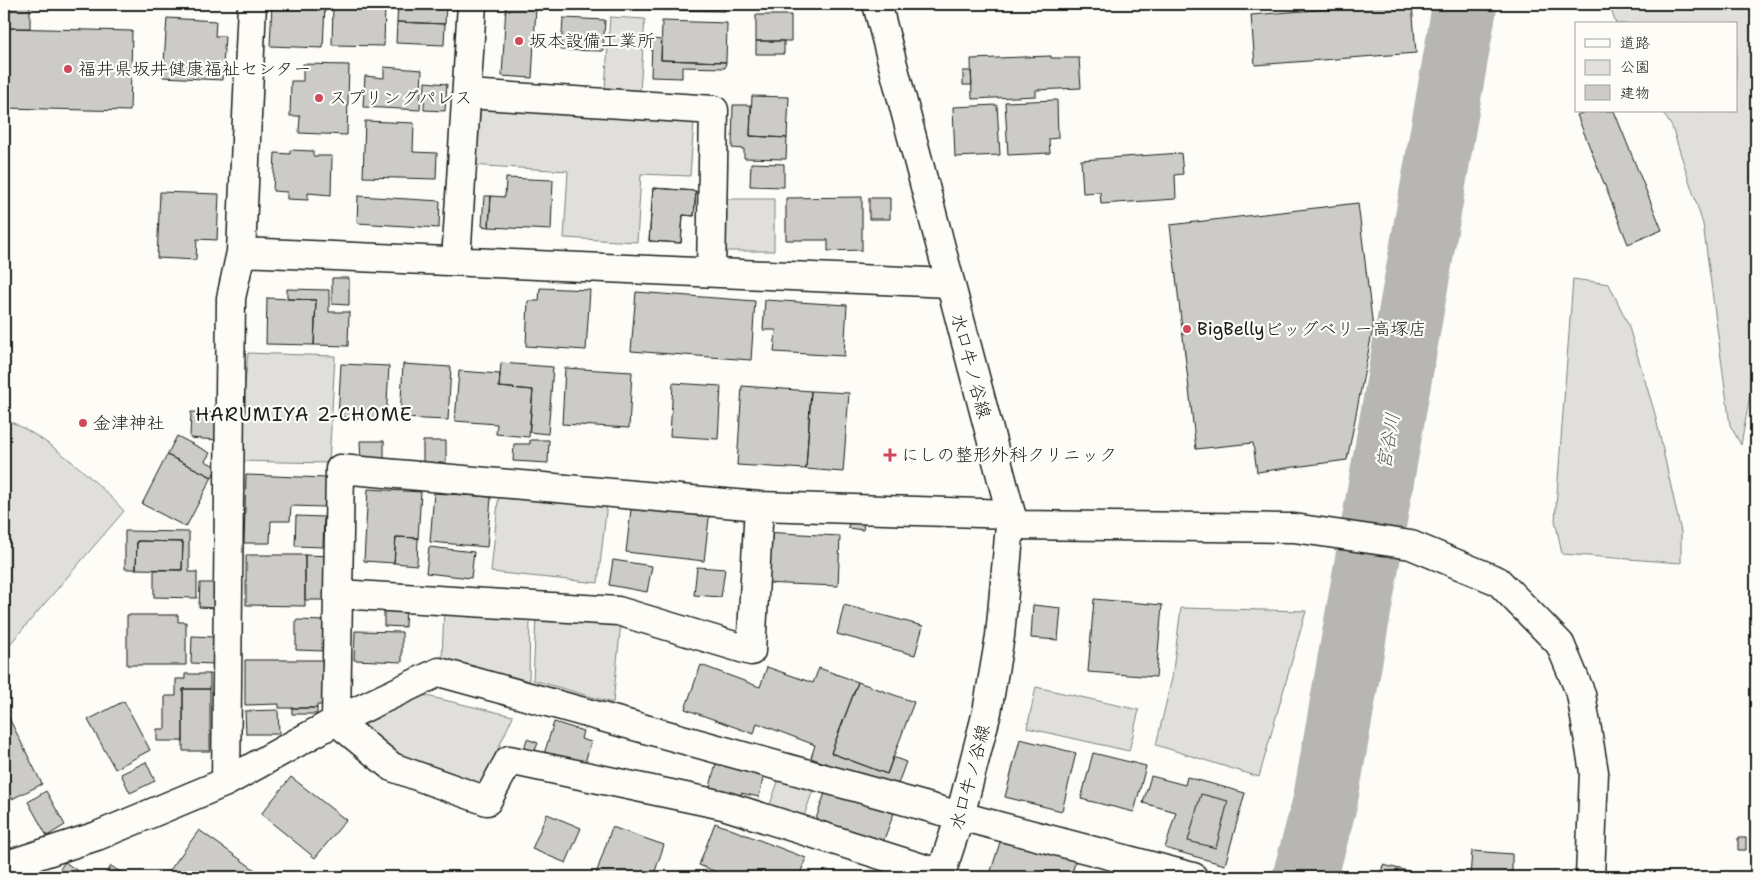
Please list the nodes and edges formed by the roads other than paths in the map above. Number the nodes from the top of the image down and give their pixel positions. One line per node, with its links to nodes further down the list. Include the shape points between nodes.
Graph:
1 (252, 4): 5 (street)
2 (472, 4): 4 (street)
3 (877, 4): 8 (street, 水口牛ノ谷線)
4 (468, 94): 6 (street); 7 (street, via 714,110)
5 (241, 252): 6 (street); 13 (street, via 231,298)
6 (456, 261): 7 (street)
7 (711, 272): 8 (street)
8 (949, 282): 10 (street, 水口牛ノ谷線)
9 (759, 506): 10 (street); 11 (street, via 340,469); 11 (street, via 751,651 618,611)
10 (1011, 520): 14 (street, 水口牛ノ谷線, via 997,655 987,712); 18 (street, via 1294,528 1411,545 1498,582 1560,644 1581,694 1594,772)
11 (338, 594): 12 (street)
12 (336, 721): 13 (street); 14 (street, via 438,672); 16 (street, via 392,767 487,801 509,760 723,805)
13 (226, 782): 15 (street, via 98,836)
14 (960, 816): 16 (street, 水口牛ノ谷線); 17 (street)
15 (4, 866)
16 (941, 876)
17 (1192, 877)
18 (1590, 877)

